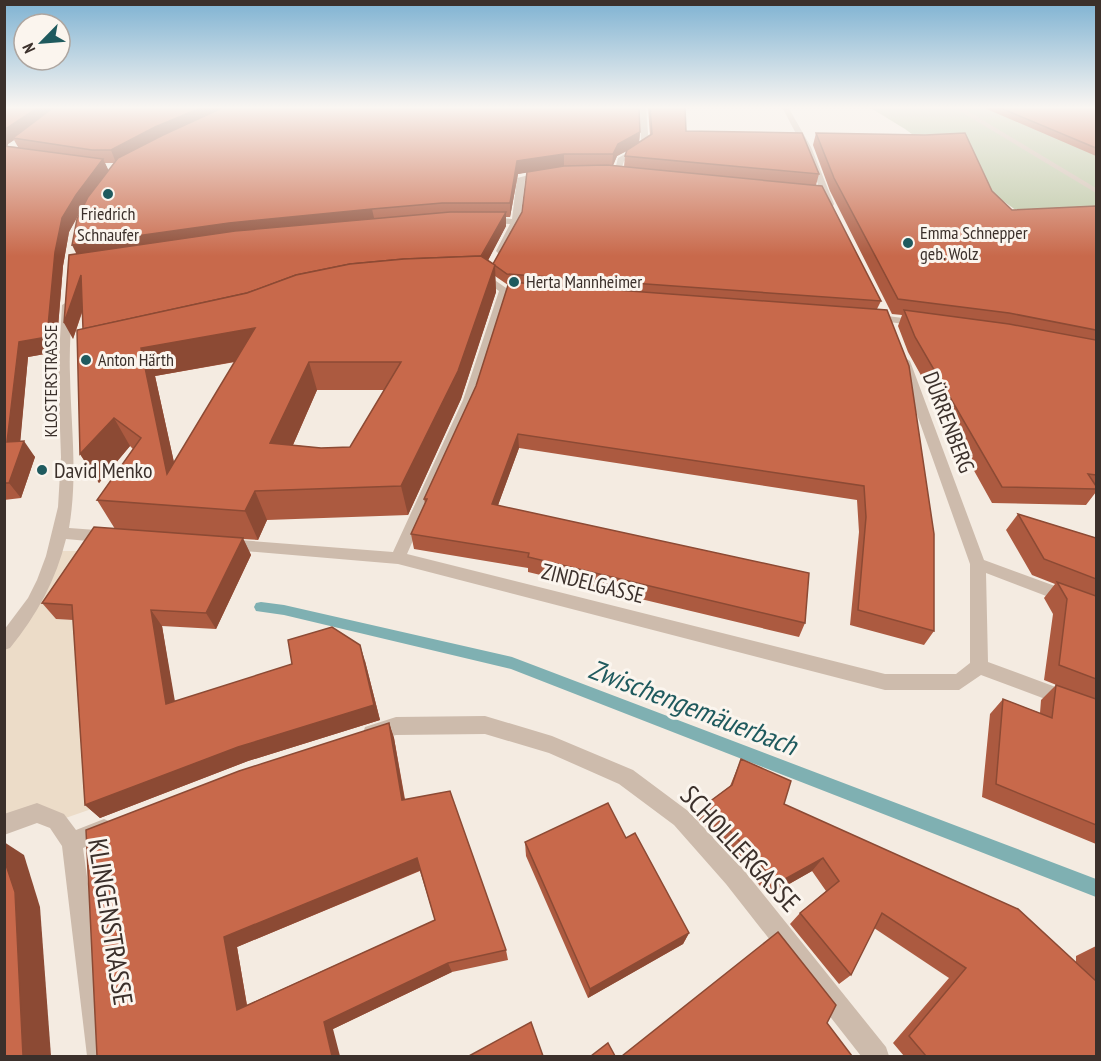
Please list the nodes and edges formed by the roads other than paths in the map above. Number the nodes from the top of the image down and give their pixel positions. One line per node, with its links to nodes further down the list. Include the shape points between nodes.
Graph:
1 (627, 157): 4 (street, via 621,160 621,172)
2 (811, 157): 8 (street)
3 (1039, 157): 7 (street)
4 (605, 170)
5 (556, 172): 11 (street, via 521,178)
6 (812, 191): 8 (street)
7 (1096, 191)
8 (824, 192): 9 (street)
9 (836, 215)
10 (482, 221): 11 (street)
11 (516, 222): 12 (street)
12 (496, 259)
13 (484, 275): 21 (street, via 509,290 469,400)
14 (68, 289): 18 (street, KLOSTERSTRASSE, via 68,458)
15 (865, 317): 16 (street)
16 (933, 325)
17 (900, 352): 22 (street, DÜRRENBERG)
18 (61, 533): 19 (street); 24 (street, KLOSTERSTRASSE, via 36,598)
19 (131, 538)
20 (212, 544): 21 (street, ZINDELGASSE)
21 (398, 558): 25 (street, ZINDELGASSE, via 885,682 959,682)
22 (978, 564): 23 (street); 25 (street, DÜRRENBERG)
23 (1096, 608)
24 (4, 644)
25 (979, 666): 26 (street)
26 (1096, 710)
27 (351, 740): 32 (street, SCHOLLERGASSE, via 396,726 485,725 552,745 626,777 681,818 734,876)
28 (128, 820): 30 (street)
29 (4, 825): 30 (street, KLINGENSTRASSE, via 37,813 57,821)
30 (72, 842): 31 (street, KLINGENSTRASSE)
31 (100, 1056)
32 (877, 1056)

